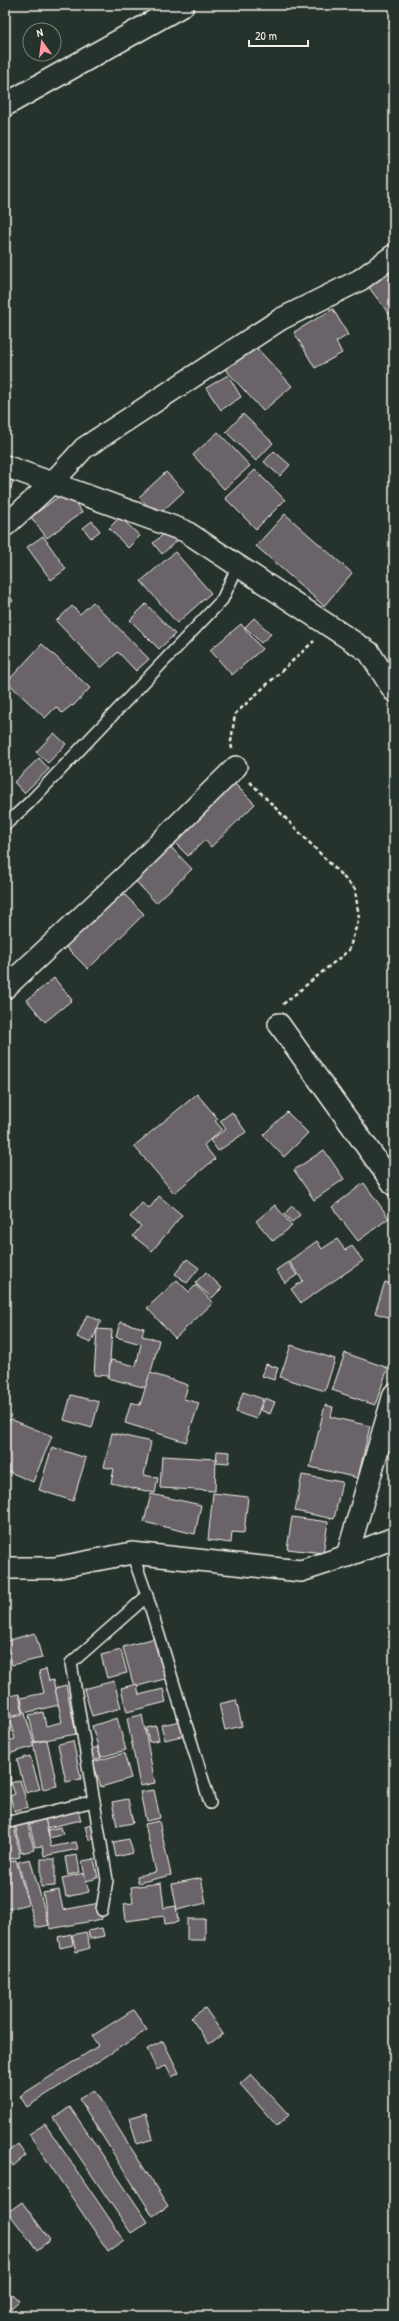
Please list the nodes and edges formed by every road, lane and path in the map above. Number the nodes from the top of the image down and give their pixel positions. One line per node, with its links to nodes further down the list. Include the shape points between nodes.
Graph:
1 (182, 5): 2 (street)
2 (5, 105)
3 (394, 256): 5 (street, via 360,280 281,319 84,448)
4 (5, 466): 5 (street)
5 (52, 483): 6 (street); 7 (street, via 185,530)
6 (5, 526)
7 (238, 566): 8 (street); 11 (lane, via 222,600 29,803)
8 (330, 626): 9 (street, via 369,652); 10 (path, via 236,714 231,742)
9 (394, 691)
10 (236, 767): 12 (street, via 134,868); 13 (path, via 355,889 359,918 348,950 281,1006)
11 (5, 825)
12 (5, 988)
13 (279, 1024): 14 (street)
14 (394, 1185)
15 (394, 1394): 18 (street)
16 (394, 1538): 18 (street)
17 (132, 1553): 18 (street, via 301,1571); 19 (street, via 55,1568); 20 (lane)
18 (347, 1556)
19 (5, 1568)
20 (147, 1596): 21 (lane, via 71,1663); 22 (lane)
21 (94, 1801): 23 (lane); 24 (lane, via 108,1880)
22 (210, 1803)
23 (5, 1823)
24 (102, 1910)

